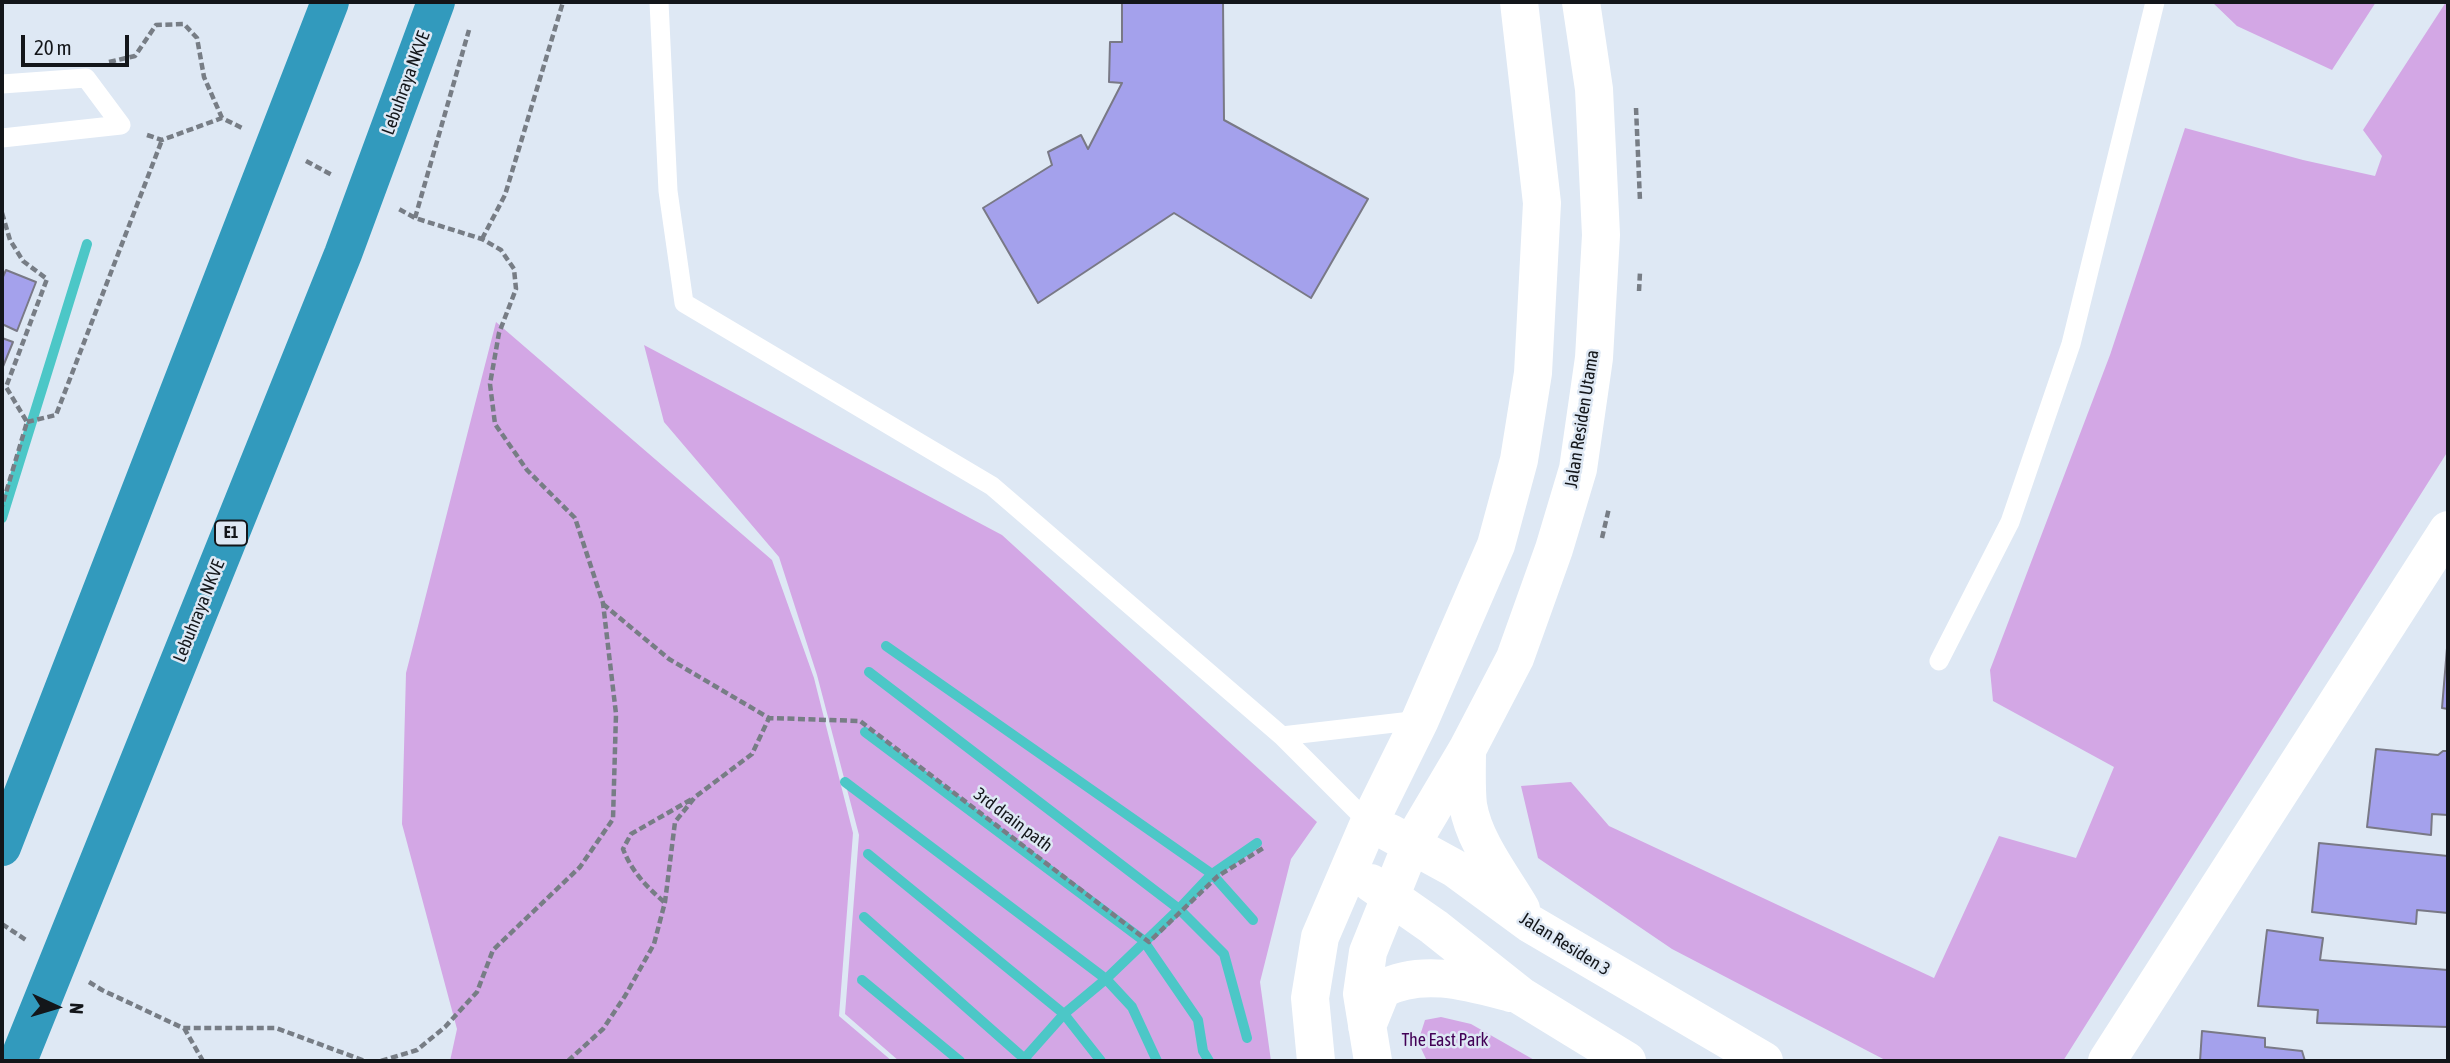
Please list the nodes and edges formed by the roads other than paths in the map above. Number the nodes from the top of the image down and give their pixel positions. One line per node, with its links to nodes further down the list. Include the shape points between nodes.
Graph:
1 (330, 2): 16 (highway)
2 (436, 2): 22 (highway, Lebuhraya NKVE / E1, via 343,254)
3 (659, 2): 12 (lane, via 668,191 684,303 992,486)
4 (1519, 2): 11 (street, via 1542,203 1533,373 1519,460 1496,545)
5 (1581, 2): 13 (street, Jalan Residen Utama, via 1594,89 1601,235 1594,358 1578,468 1515,658)
6 (2155, 2): 10 (lane, via 2071,344 2010,522)
7 (2, 84): 8 (lane, via 86,78 121,125)
8 (2, 138)
9 (2448, 530): 26 (street)
10 (1939, 661)
11 (1420, 720): 12 (lane); 14 (street)
12 (1282, 736): 14 (lane)
13 (1467, 750): 15 (street, Jalan Residen Utama); 19 (street, via 1472,820)
14 (1369, 823): 15 (street, Jalan Residen 3); 17 (street)
15 (1412, 843): 18 (street, Jalan Residen Utama); 19 (street, Jalan Residen 3)
16 (2, 847)
17 (1349, 869): 18 (street); 23 (street, via 1320,937 1313,969 1310,998)
18 (1391, 896): 20 (street); 21 (street, Jalan Residen Utama, via 1363,974)
19 (1529, 923): 25 (street, Jalan Residen 3)
20 (1521, 996): 21 (street, via 1448,979 1394,983 1382,989); 24 (street)
21 (1370, 1044)
22 (18, 1061)
23 (1316, 1061)
24 (1626, 1061)
25 (1764, 1061)
26 (2107, 1061)

